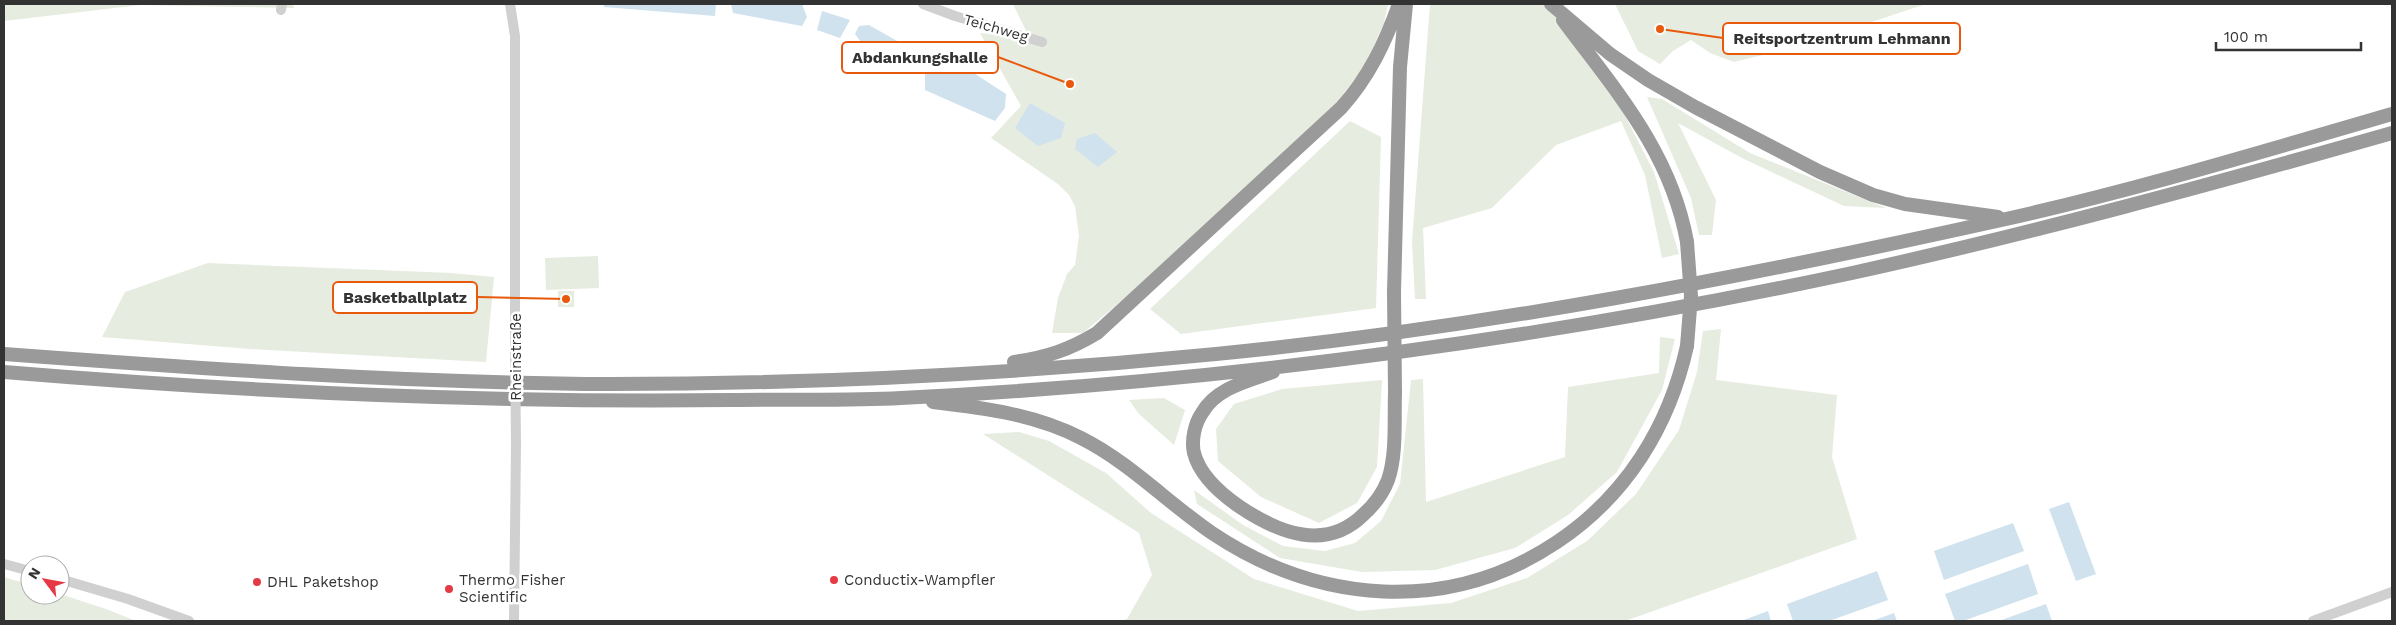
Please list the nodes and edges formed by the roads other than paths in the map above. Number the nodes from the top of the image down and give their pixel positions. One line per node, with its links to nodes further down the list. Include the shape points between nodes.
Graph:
1 (510, 4): 20 (street, Rheinstraße, bridge, via 515,36)
2 (923, 4): 6 (street, Teichweg)
3 (1398, 4): 13 (highway, via 1370,71 1341,108 1112,321 1073,348)
4 (1406, 4): 11 (highway, bridge, via 1400,67 1394,434 1388,479 1371,508 1341,531 1324,535 1288,532 1251,514 1213,485 1194,452 1194,431 1202,412 1217,396)
5 (1550, 4): 9 (highway, via 1610,54 1670,93 1820,172 1873,195 1930,209); 14 (highway, bridge, via 1648,137 1677,200 1687,242 1691,296 1687,346 1671,402 1657,431 1621,486 1572,532 1542,552 1512,567 1456,585 1423,590 1360,591 1289,574 1251,557 1082,438 1040,421 997,409)
6 (1042, 42)
7 (2392, 114): 9 (highway)
8 (2392, 133): 11 (highway, via 2209,185 1853,272 1592,323)
9 (2009, 218): 13 (highway, via 1714,282 1482,321 1221,354)
10 (4, 354): 13 (highway, via 286,374 502,382 739,383)
11 (1292, 365): 14 (highway, via 1116,383)
12 (4, 372): 14 (highway, via 424,398 602,402)
13 (972, 373)
14 (898, 398)
15 (4, 564): 16 (street)
16 (20, 568)
17 (70, 582): 19 (street)
18 (2392, 592): 21 (street)
19 (189, 621)
20 (514, 621)
21 (2313, 621)

